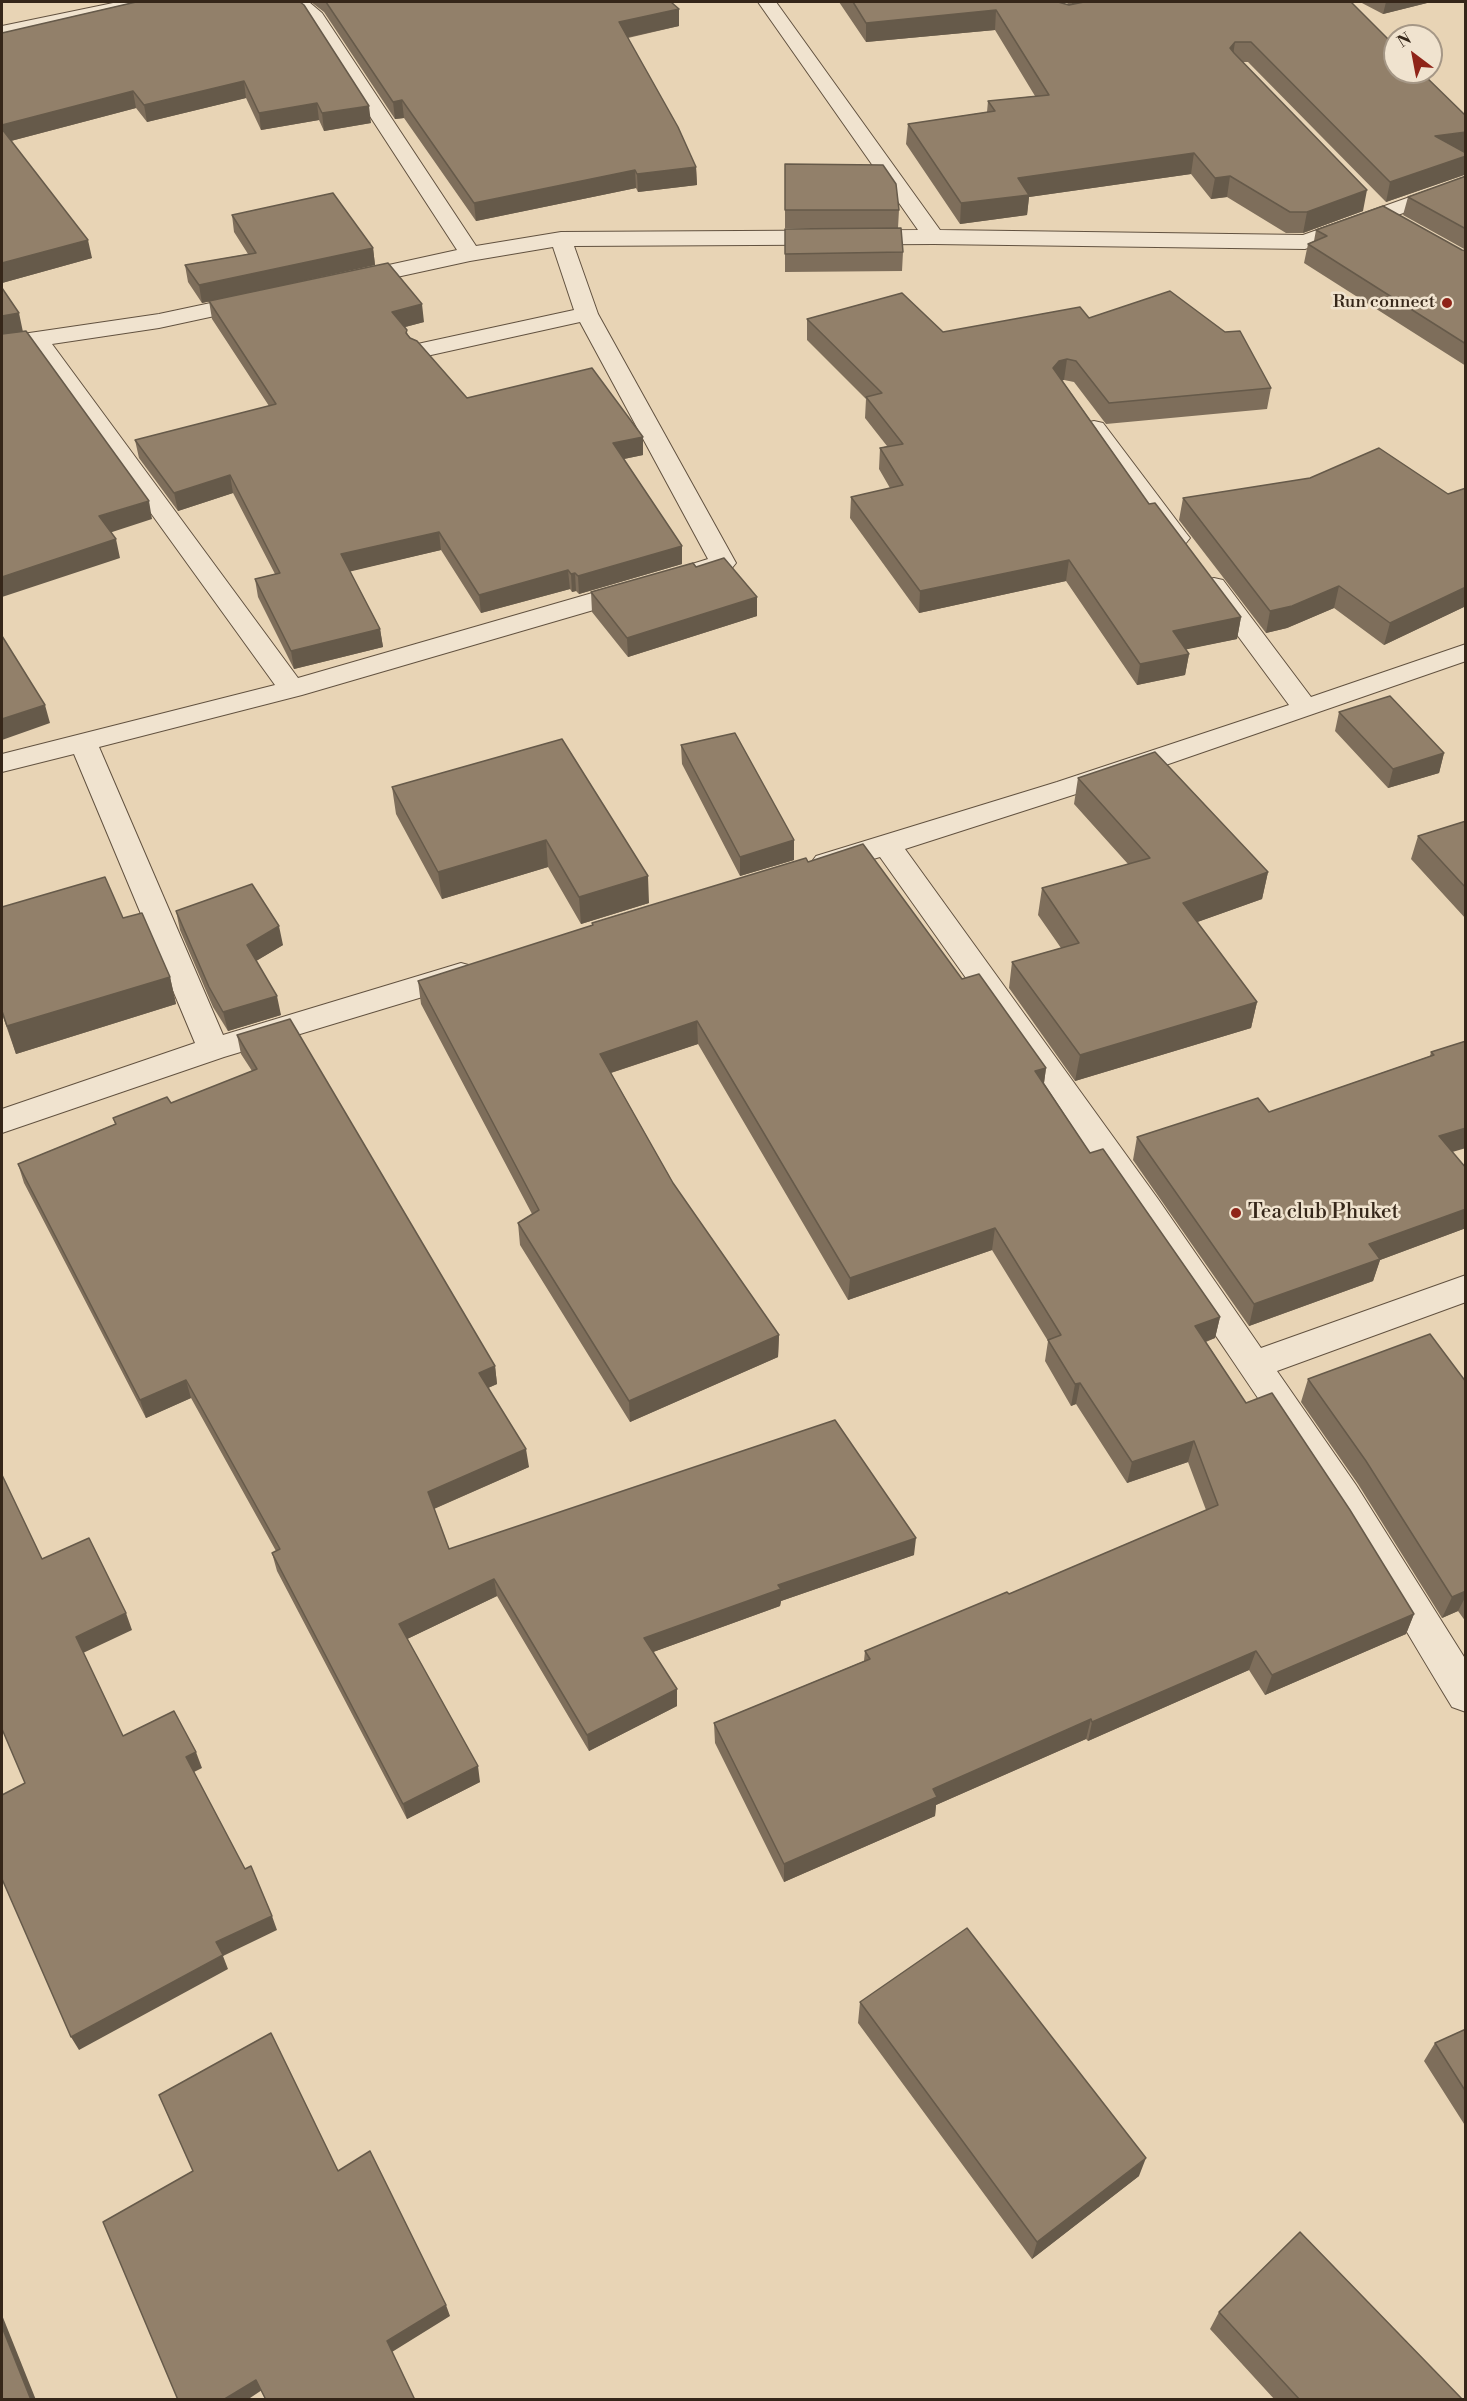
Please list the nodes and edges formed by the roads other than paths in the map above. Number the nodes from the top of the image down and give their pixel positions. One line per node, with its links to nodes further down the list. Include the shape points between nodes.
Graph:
1 (143, 2): 4 (street)
2 (298, 2): 11 (street, via 315,17)
3 (767, 2): 9 (street)
4 (2, 33)
5 (1466, 183): 7 (street)
6 (1366, 198): 7 (street)
7 (1382, 215): 8 (street); 9 (street, via 1305,242)
8 (1403, 227)
9 (934, 237): 10 (street)
10 (561, 239): 11 (street); 14 (street)
11 (470, 254): 12 (street)
12 (332, 284)
13 (274, 296): 15 (street, via 159,321)
14 (587, 314): 17 (street); 20 (street, via 723,563)
15 (38, 340): 16 (street); 20 (street)
16 (2, 344)
17 (422, 350)
18 (1079, 408): 21 (street)
19 (1466, 652): 21 (street)
20 (292, 689): 22 (street)
21 (1306, 709): 24 (street)
22 (83, 741): 23 (street); 27 (street)
23 (2, 764)
24 (887, 845): 25 (street); 30 (street)
25 (797, 872)
26 (483, 967): 27 (street)
27 (213, 1049): 28 (street)
28 (2, 1121)
29 (1466, 1288): 30 (street)
30 (1254, 1365): 31 (street, via 1343,1496)
31 (1466, 1695)

